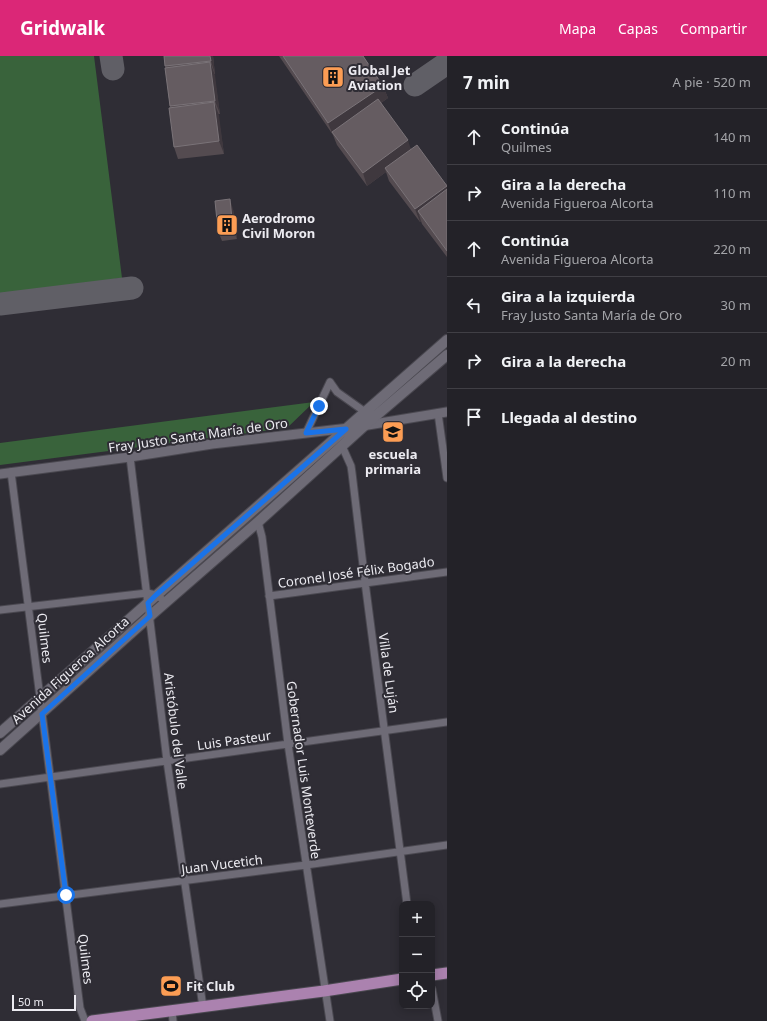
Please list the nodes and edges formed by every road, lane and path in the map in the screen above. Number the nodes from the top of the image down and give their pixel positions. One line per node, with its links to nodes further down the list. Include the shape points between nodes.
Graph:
1 (447, 340): 3 (main road, Avenida Figueroa Alcorta)
2 (447, 355): 5 (main road, Avenida Figueroa Alcorta)
3 (364, 412): 5 (street); 7 (main road, Avenida Figueroa Alcorta); 8 (street, via 337,392 330,382)
4 (443, 412): 6 (street, Fray Justo Santa María de Oro); 13 (street)
5 (373, 418): 6 (main road, Avenida Figueroa Alcorta)
6 (364, 426): 7 (street, Fray Justo Santa María de Oro); 9 (main road, Avenida Figueroa Alcorta)
7 (346, 429): 8 (street, Fray Justo Santa María de Oro); 18 (main road, Avenida Figueroa Alcorta)
8 (306, 433): 10 (street, Fray Justo Santa María de Oro, via 212,444)
9 (342, 446): 14 (main road, Avenida Figueroa Alcorta); 16 (street, Villa de Luján, via 351,466)
10 (130, 458): 11 (street, Fray Justo Santa María de Oro); 18 (street, Aristóbulo del Valle)
11 (11, 472): 12 (street, Fray Justo Santa María de Oro); 20 (street, Quilmes)
12 (0, 474)
13 (447, 478)
14 (258, 522): 17 (street, Gobernador Luis Monteverde); 19 (main road, Avenida Figueroa Alcorta)
15 (447, 572): 16 (street, Coronel José Félix Bogado)
16 (365, 582): 17 (street, Coronel José Félix Bogado); 26 (street, Villa de Luján)
17 (269, 596): 28 (street, Gobernador Luis Monteverde)
18 (150, 597): 19 (street); 20 (street); 22 (street, Aristóbulo del Valle); 23 (main road, Avenida Figueroa Alcorta)
19 (166, 602): 22 (main road, Avenida Figueroa Alcorta)
20 (29, 606): 21 (street); 23 (street, Quilmes)
21 (0, 610)
22 (150, 616): 24 (main road, Avenida Figueroa Alcorta); 30 (street, Aristóbulo del Valle)
23 (40, 698): 24 (street, Quilmes); 27 (main road, Avenida Figueroa Alcorta)
24 (42, 714): 29 (main road, Avenida Figueroa Alcorta); 31 (street, Quilmes)
25 (447, 722): 26 (street, Luis Pasteur)
26 (385, 731): 28 (street, Luis Pasteur); 34 (street, Villa de Luján)
27 (0, 733)
28 (288, 744): 30 (street, Luis Pasteur); 35 (street, Gobernador Luis Monteverde)
29 (0, 750)
30 (167, 761): 31 (street, Luis Pasteur); 36 (street, Aristóbulo del Valle)
31 (51, 778): 32 (street, Luis Pasteur); 37 (street, Quilmes)
32 (0, 784)
33 (447, 844): 34 (street, Juan Vucetich)
34 (401, 851): 35 (street, Juan Vucetich); 38 (street, Villa de Luján)
35 (306, 865): 36 (street, Juan Vucetich); 43 (street, Gobernador Luis Monteverde)
36 (185, 881): 37 (street, Juan Vucetich); 45 (street, Aristóbulo del Valle)
37 (66, 895): 39 (street, Juan Vucetich); 47 (street, Quilmes, via 80,1008)
38 (408, 901)
39 (0, 904)
40 (447, 973): 41 (main road)
41 (435, 975)
42 (399, 980): 43 (main road)
43 (324, 991): 45 (main road); 49 (street, Gobernador Luis Monteverde)
44 (435, 1005): 50 (street)
45 (203, 1007): 46 (main road)
46 (173, 1016): 48 (main road)
47 (85, 1021)
48 (92, 1021)
49 (330, 1021)
50 (438, 1021)

